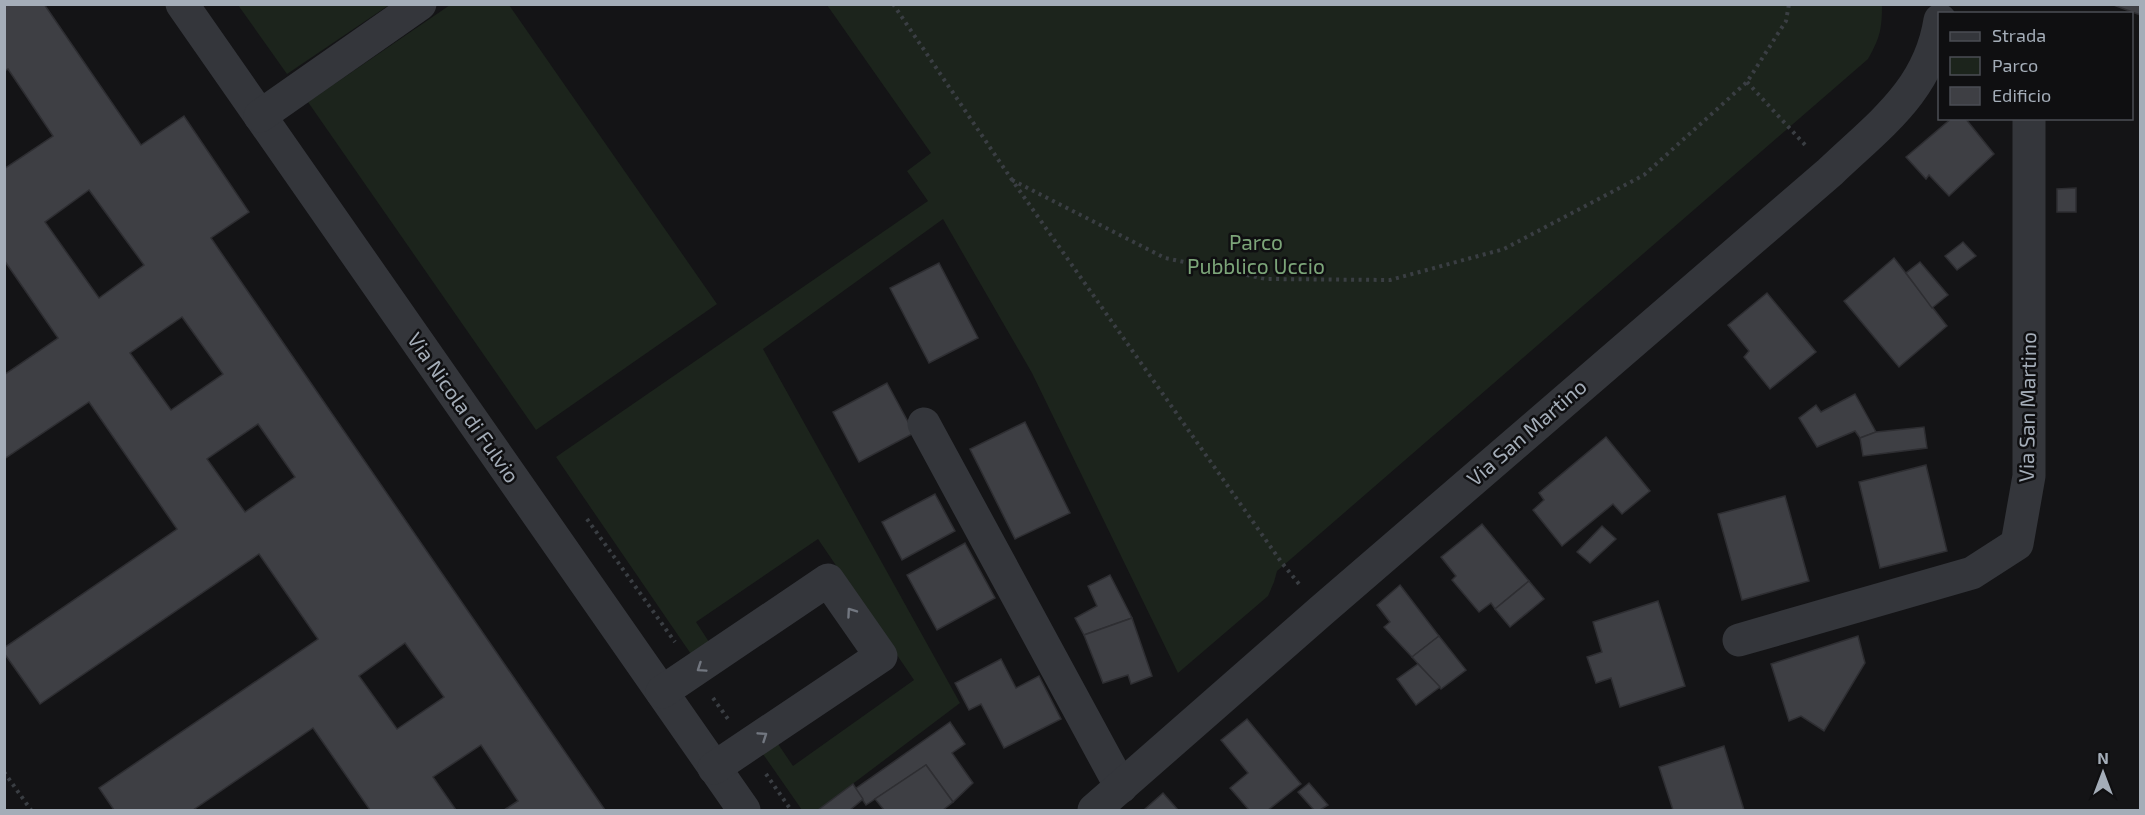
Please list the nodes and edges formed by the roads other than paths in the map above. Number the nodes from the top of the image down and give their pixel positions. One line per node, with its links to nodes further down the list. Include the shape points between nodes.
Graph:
1 (182, 4): 4 (street, Via Nicola di Fulvio)
2 (420, 4): 4 (street)
3 (1938, 30): 10 (street, Via San Martino, via 1926,69 1912,90 1830,172)
4 (260, 116): 8 (street, Via Nicola di Fulvio)
5 (2029, 120): 7 (street, Via San Martino, via 2029,476 2017,544 1972,573)
6 (924, 424): 10 (street)
7 (1739, 640)
8 (662, 692): 9 (street, Via Nicola di Fulvio); 9 (street, one-way to 8, via 881,656 828,579)
9 (714, 768): 11 (street, Via Nicola di Fulvio)
10 (1121, 787): 12 (street, Via San Martino)
11 (744, 810)
12 (1094, 810)

